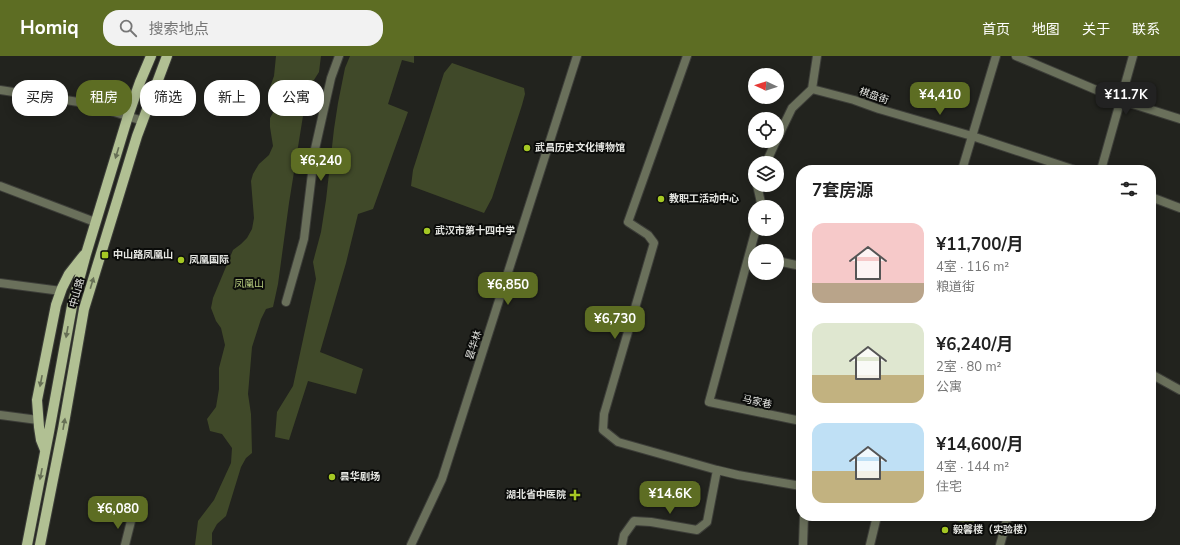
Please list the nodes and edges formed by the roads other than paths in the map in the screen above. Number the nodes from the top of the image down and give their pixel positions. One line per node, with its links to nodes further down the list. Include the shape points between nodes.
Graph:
1 (151, 56): 14 (main road, 中山路)
2 (167, 56): 17 (main road, 中山路)
3 (339, 56): 33 (street, via 331,78 315,149 304,239)
4 (577, 56): 49 (street, 昙华林, via 442,479)
5 (687, 56): 40 (street, via 628,222 648,235 654,244 604,414 603,430 618,442)
6 (817, 56): 10 (street)
7 (996, 56): 19 (street)
8 (1016, 56): 12 (street)
9 (1133, 56): 12 (street)
10 (812, 89): 18 (street, via 792,108); 19 (street, 棋盘街)
11 (0, 90): 13 (street)
12 (1120, 100): 16 (street); 22 (street)
13 (76, 102)
14 (132, 105)
15 (128, 116): 17 (street); 26 (main road, 中山路, one-way to 26)
16 (1180, 119)
17 (142, 120): 47 (main road, 中山路, one-way to 17, via 84,309)
18 (784, 125)
19 (972, 136): 20 (street); 21 (street, 棋盘街)
20 (963, 165)
21 (1060, 165)
22 (1102, 165)
23 (0, 186): 26 (street)
24 (1156, 199): 25 (street)
25 (1180, 208)
26 (95, 222): 27 (main road, 中山路)
27 (86, 254): 32 (main road, via 69,274); 39 (main road, 中山路, one-way to 39, via 72,306)
28 (784, 262): 29 (street)
29 (796, 265)
30 (748, 270): 38 (street, 马家巷, via 709,402)
31 (0, 283): 32 (street)
32 (61, 291): 37 (main road, one-way to 37, via 37,400)
33 (286, 302)
34 (1156, 377): 35 (street)
35 (1180, 390)
36 (0, 415): 37 (street)
37 (38, 420): 39 (main road)
38 (796, 421)
39 (45, 452): 46 (main road, 中山路, one-way to 46)
40 (717, 470): 41 (street); 50 (street, via 707,522 697,530 634,521 624,535)
41 (796, 485)
42 (131, 521): 48 (street)
43 (804, 521): 51 (street)
44 (876, 521): 52 (street)
45 (1007, 521): 53 (street)
46 (27, 545)
47 (40, 545)
48 (125, 545)
49 (411, 545)
50 (622, 545)
51 (804, 545)
52 (870, 545)
53 (1000, 545)

